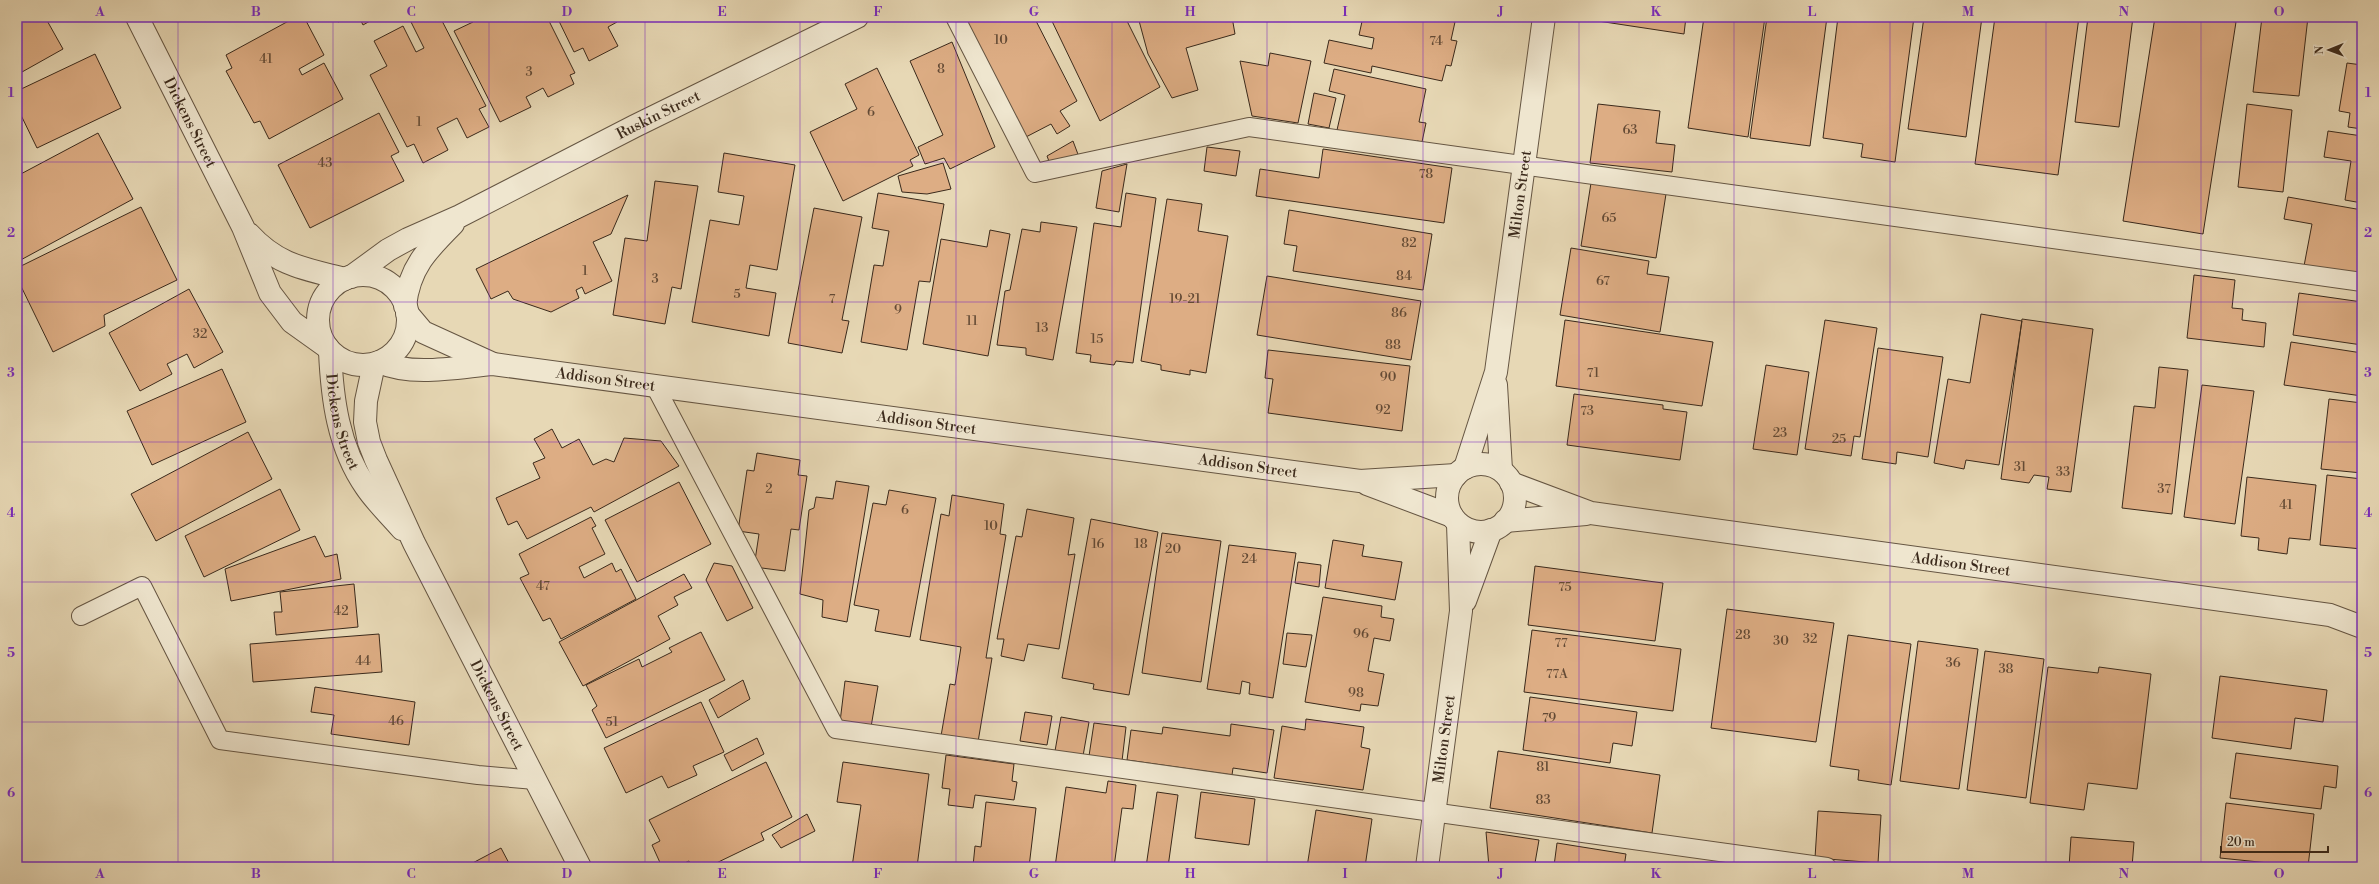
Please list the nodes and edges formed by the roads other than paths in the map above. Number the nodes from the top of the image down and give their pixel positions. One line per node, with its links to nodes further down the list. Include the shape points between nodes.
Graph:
1 (137, 17): 7 (street, Dickens Street)
2 (857, 17): 6 (street, Ruskin Street, via 642,122)
3 (955, 17): 5 (lane, via 1035,173 1249,127)
4 (1544, 17): 5 (street, Milton Street)
5 (1522, 164): 9 (lane); 14 (street, Milton Street)
6 (460, 216): 8 (street, Ruskin Street, via 398,244); 10 (street, Ruskin Street, via 417,265 408,285)
7 (243, 227): 8 (street, Dickens Street, via 275,258 295,266); 11 (street, Dickens Street, via 264,284 275,302 292,322)
8 (348, 278): 10 (street, via 368,276 384,281 397,291); 11 (street, via 331,289 321,304 318,322 322,339)
9 (2362, 282)
10 (406, 310): 12 (street, via 408,322 404,339 394,353); 13 (street, Addison Street, via 423,332)
11 (328, 349): 12 (street, via 343,361 366,366); 22 (street, Dickens Street, via 335,411 348,452 367,488)
12 (376, 363): 13 (street, Addison Street, via 420,369); 22 (street, Dickens Street, via 366,401 367,435)
13 (493, 364): 15 (street, Addison Street)
14 (1496, 372): 16 (street, Milton Street); 17 (street, Milton Street)
15 (655, 386): 18 (street, Addison Street); 29 (lane, via 836,729)
16 (1460, 471): 17 (street, via 1483,464); 18 (street, Addison Street); 20 (street, via 1450,484 1447,495)
17 (1506, 477): 19 (street, Addison Street); 21 (street, via 1514,503)
18 (1360, 481): 20 (street, Addison Street)
19 (1591, 513): 21 (street, Addison Street); 25 (street, Addison Street)
20 (1455, 520): 21 (street, via 1469,530 1480,532); 23 (street, Milton Street)
21 (1498, 526): 23 (street, Milton Street)
22 (414, 543): 28 (street, Dickens Street)
23 (1461, 611): 29 (street, Milton Street)
24 (2362, 611): 25 (street, Addison Street)
25 (2330, 615): 27 (street, Addison Street)
26 (80, 616): 28 (lane, via 142,586 220,740 478,775)
27 (2362, 627)
28 (535, 780): 30 (street, Dickens Street)
29 (1435, 813): 31 (street, Milton Street); 32 (lane)
30 (580, 867)
31 (1427, 867)
32 (1827, 867)

